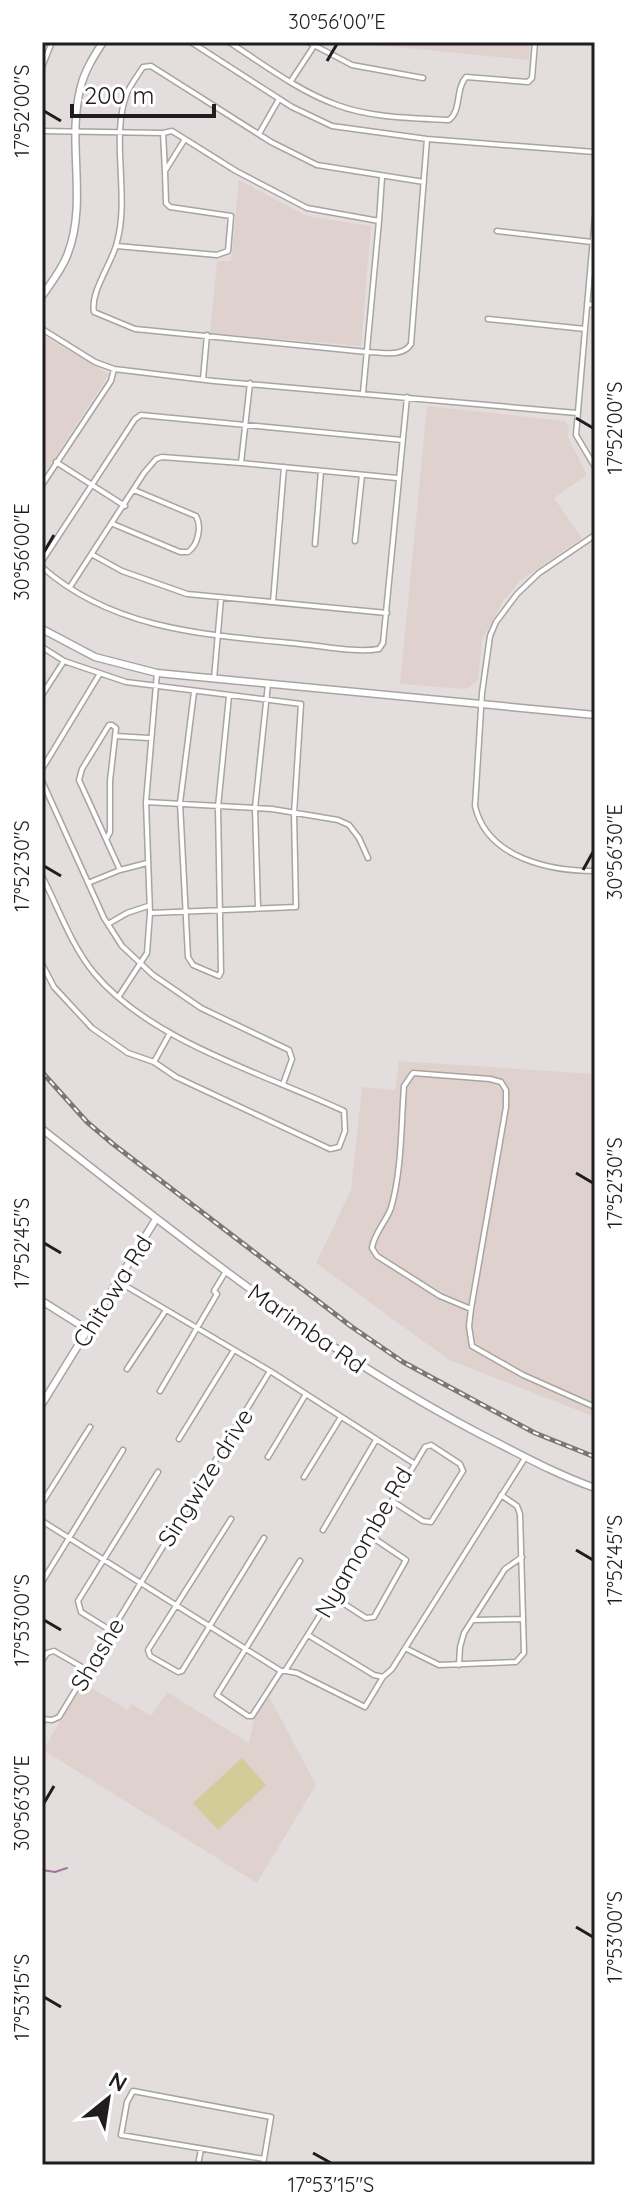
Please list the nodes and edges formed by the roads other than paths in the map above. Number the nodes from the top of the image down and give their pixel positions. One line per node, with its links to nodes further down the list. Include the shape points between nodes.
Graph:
1 (52, 42): 8 (street)
2 (103, 42): 13 (street, via 81,87)
3 (191, 42): 11 (street)
4 (229, 42): 10 (street)
5 (308, 42): 7 (street)
6 (535, 42): 10 (street, via 528,82 466,77 449,120 339,106)
7 (314, 46): 9 (street, via 352,65); 10 (street)
8 (42, 67)
9 (423, 78)
10 (291, 82)
11 (279, 99): 16 (street); 18 (street, via 332,126)
12 (42, 131): 13 (street)
13 (76, 132): 14 (street); 28 (street, via 73,237 68,256)
14 (121, 133): 15 (street); 16 (street, via 127,94 143,67 151,66); 27 (street)
15 (163, 133): 17 (street, via 172,131); 20 (street)
16 (259, 134): 21 (street, via 317,165)
17 (185, 139): 20 (street); 24 (street, via 307,208)
18 (427, 139): 19 (street); 22 (street)
19 (595, 152)
20 (165, 171): 27 (street, via 167,205 231,216 228,251 217,255)
21 (382, 177): 22 (street); 24 (street)
22 (424, 182): 35 (street, via 411,344 400,353)
23 (595, 216): 26 (street)
24 (379, 221): 35 (street)
25 (497, 231): 26 (street)
26 (592, 242): 29 (street)
27 (117, 246): 34 (street, via 92,301 94,312 135,329)
28 (42, 296)
29 (587, 304): 30 (street); 33 (street)
30 (595, 305)
31 (488, 319): 33 (street)
32 (42, 329): 36 (street)
33 (585, 329): 41 (street)
34 (207, 335): 35 (street); 37 (street)
35 (367, 352): 39 (street)
36 (114, 369): 37 (street); 44 (street)
37 (203, 379): 38 (street)
38 (250, 383): 39 (street); 42 (street)
39 (363, 393): 40 (street)
40 (407, 397): 41 (street); 43 (street)
41 (577, 413): 47 (street, via 576,435)
42 (246, 425): 43 (street); 45 (street); 52 (street, via 141,415)
43 (402, 440): 50 (street)
44 (56, 462): 51 (street); 52 (street)
45 (241, 463): 46 (street); 53 (street, via 162,457)
46 (284, 467): 48 (street); 64 (street)
47 (595, 467)
48 (321, 471): 49 (street); 58 (street)
49 (362, 475): 50 (street); 57 (street)
50 (398, 478): 65 (street)
51 (42, 485)
52 (91, 485): 54 (street); 60 (street)
53 (134, 490): 54 (street); 55 (street, via 196,516 194,547 180,552)
54 (125, 506): 55 (street)
55 (113, 524): 59 (street)
56 (595, 535): 79 (street, via 539,573 496,622)
57 (355, 541)
58 (315, 544)
59 (93, 555): 62 (street); 63 (street, via 165,588)
60 (42, 561)
61 (42, 567): 62 (street)
62 (70, 587): 67 (street, via 139,620)
63 (221, 598): 64 (street); 67 (street)
64 (273, 602): 65 (street)
65 (387, 613): 67 (street, via 377,650)
66 (42, 629): 70 (street, via 95,657)
67 (216, 636): 72 (street)
68 (42, 647): 69 (street)
69 (64, 661): 71 (street); 76 (street)
70 (157, 673): 72 (street); 74 (street)
71 (99, 675): 74 (street); 83 (street)
72 (214, 680): 73 (street)
73 (268, 684): 78 (street); 79 (street)
74 (156, 688): 75 (street); 82 (street)
75 (194, 692): 77 (street); 86 (street)
76 (42, 695)
77 (229, 696): 78 (street); 87 (street)
78 (267, 699): 88 (street); 89 (street, via 299,702 302,707)
79 (481, 703): 80 (street); 94 (street, via 475,806 485,831 516,855)
80 (595, 715)
81 (115, 736): 82 (street); 90 (street); 90 (street, via 116,728 109,725 80,777)
82 (150, 738): 85 (street)
83 (42, 769)
84 (42, 781): 96 (street)
85 (146, 802): 86 (street); 92 (street)
86 (180, 803): 87 (street); 100 (street)
87 (218, 807): 88 (street); 99 (street)
88 (255, 808): 89 (street); 98 (street)
89 (294, 814): 91 (street, via 349,825); 98 (street, via 296,906)
90 (107, 838): 93 (street)
91 (368, 858)
92 (147, 863): 93 (street); 97 (street)
93 (120, 870): 96 (street)
94 (595, 871)
95 (42, 876): 105 (street, via 88,964)
96 (88, 883): 102 (street)
97 (148, 906): 101 (street); 102 (street)
98 (258, 909): 99 (street)
99 (222, 911): 100 (street); 100 (street, via 220,976 189,959)
100 (185, 912): 101 (street)
101 (150, 913): 104 (street, via 147,955)
102 (108, 924): 104 (street, via 118,943)
103 (42, 964): 107 (street, via 54,987 92,1028 128,1053)
104 (141, 965): 105 (street); 108 (street, via 201,1008 288,1049 292,1059)
105 (119, 996): 106 (street)
106 (170, 1033): 107 (street); 108 (street)
107 (154, 1062): 108 (street, via 330,1149 338,1148 345,1113)
108 (283, 1084)
109 (42, 1129): 110 (street, Marimba Rd)
110 (156, 1219): 111 (street, Marimba Rd); 112 (street, Chitowa Rd)
111 (226, 1271): 116 (street); 131 (street, Marimba Rd, via 373,1374)
112 (119, 1282): 115 (street, Nyamombe Rd); 117 (street, Chitowa Rd)
113 (43, 1303): 117 (street)
114 (471, 1309): 114 (street, via 506,1090 490,1079 413,1073 404,1086 395,1189 372,1248 440,1296); 124 (street, via 470,1340 480,1352)
115 (166, 1310): 116 (street, Nyamombe Rd); 119 (street)
116 (198, 1329): 118 (street, Nyamombe Rd); 121 (street)
117 (88, 1330): 123 (street, Chitowa Rd)
118 (234, 1350): 120 (street, Nyamombe Rd); 127 (street)
119 (127, 1369)
120 (270, 1371): 122 (street, Nyamombe Rd); 149 (street, Singwize drive)
121 (160, 1391)
122 (306, 1394): 125 (street, Nyamombe Rd); 130 (street)
123 (42, 1404)
124 (595, 1407)
125 (341, 1417): 128 (street, Nyamombe Rd); 134 (street)
126 (90, 1427): 138 (street)
127 (179, 1439)
128 (376, 1440): 132 (street, Nyamombe Rd); 141 (street)
129 (123, 1450): 143 (street)
130 (268, 1457)
131 (525, 1458): 135 (street, Marimba Rd); 136 (street)
132 (415, 1464): 137 (street, Nyamombe Rd); 137 (street, via 431,1445 463,1471 431,1522)
133 (158, 1472): 146 (street)
134 (304, 1477)
135 (595, 1488)
136 (501, 1495): 145 (street, via 519,1510); 157 (street)
137 (392, 1501): 142 (street, Nyamombe Rd)
138 (42, 1503)
139 (231, 1519): 151 (street)
140 (42, 1521): 143 (street)
141 (323, 1530)
142 (369, 1535): 150 (street, Nyamombe Rd); 150 (street, via 406,1560 374,1617 366,1618)
143 (70, 1537): 146 (street); 148 (street)
144 (264, 1538): 154 (street)
145 (522, 1557): 152 (street); 153 (street, via 505,1569)
146 (103, 1561): 149 (street); 155 (street, via 77,1605)
147 (300, 1561): 158 (street)
148 (42, 1582)
149 (139, 1583): 151 (street); 155 (street, Shashe)
150 (332, 1596): 156 (street, Nyamombe Rd)
151 (175, 1605): 154 (street); 154 (street, via 148,1650 150,1656 182,1671)
152 (523, 1619): 153 (street); 160 (street, via 524,1653 518,1661)
153 (474, 1620): 160 (street, via 461,1640)
154 (210, 1627): 158 (street)
155 (111, 1630): 161 (street, Shashe)
156 (308, 1635): 162 (street, Nyamombe Rd); 163 (street)
157 (405, 1648): 160 (street, via 434,1664); 163 (street)
158 (246, 1649): 162 (street); 162 (street, Nyamombe Rd, via 217,1695 248,1716)
159 (42, 1661): 161 (street, via 54,1651)
160 (459, 1665)
161 (87, 1670): 164 (street, Shashe, via 59,1717)
162 (283, 1671): 163 (street, via 365,1707)
163 (383, 1677)
164 (42, 1719)
165 (201, 2149): 166 (street); 166 (street, via 121,2135 133,2091 271,2117); 167 (street)
166 (264, 2162)
167 (198, 2165)

